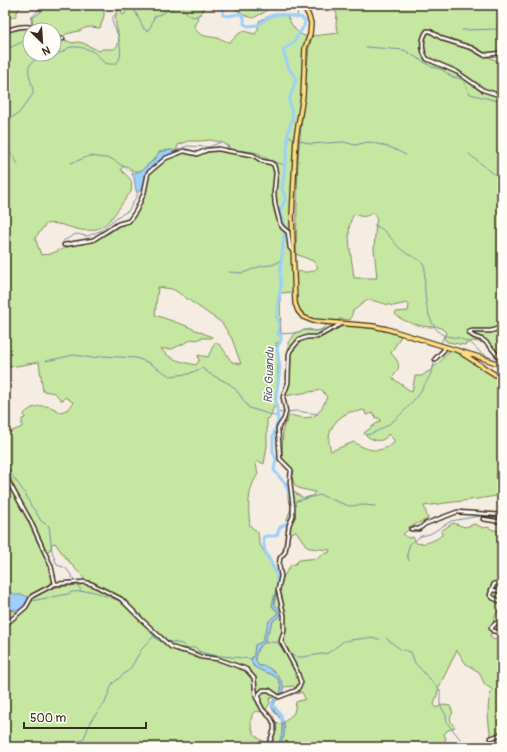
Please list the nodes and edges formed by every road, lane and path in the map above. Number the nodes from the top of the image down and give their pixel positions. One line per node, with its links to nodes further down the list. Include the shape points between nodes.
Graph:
1 (244, 5): 2 (main road, via 259,8)
2 (268, 5)
3 (300, 5): 9 (main road, via 308,14 311,23 296,138)
4 (22, 26): 5 (street)
5 (5, 31)
6 (500, 53): 7 (street, via 484,55 443,39 430,30 423,38 427,59 458,73 483,90)
7 (502, 96)
8 (64, 245): 9 (street, via 93,240 118,224 129,221 144,193 148,173 164,159 184,151 197,154 219,149 253,155 274,165 274,193 280,224 288,232 290,248)
9 (293, 251): 10 (main road, via 295,303 298,311 303,317 313,321)
10 (341, 324): 12 (main road, via 373,326); 34 (street, via 317,337 302,339 290,351 288,383 283,397 286,412 278,428 278,436 280,459 291,471 293,512 285,551 279,559 281,576 278,590 284,615 282,643 301,683 297,690 278,696 269,690 263,690 259,694)
11 (502, 327): 15 (street, via 491,331 469,332 471,336 486,343)
12 (444, 347): 13 (main road); 14 (street)
13 (451, 348): 16 (main road); 18 (main road, via 469,356)
14 (435, 359)
15 (502, 360)
16 (495, 363): 17 (main road); 18 (main road, via 489,367)
17 (502, 365)
18 (494, 374): 19 (main road)
19 (502, 379)
20 (5, 469): 27 (street, via 8,481 30,520 51,566)
21 (498, 514): 22 (street); 24 (street); 25 (street, via 460,512 431,521 419,529)
22 (502, 515)
23 (483, 519): 24 (street)
24 (501, 521)
25 (411, 529)
26 (502, 582): 28 (street, via 495,583)
27 (55, 584): 32 (street, via 32,596 26,608); 34 (street, via 92,584 121,599 171,647 243,667 254,678 255,695)
28 (491, 590): 29 (street); 30 (street, via 490,596)
29 (502, 591)
30 (502, 602)
31 (502, 623): 33 (street, via 496,623 491,628)
32 (5, 625)
33 (502, 633)
34 (259, 703): 37 (street, via 274,724)
35 (502, 732): 36 (street)
36 (491, 738)
37 (268, 747)

